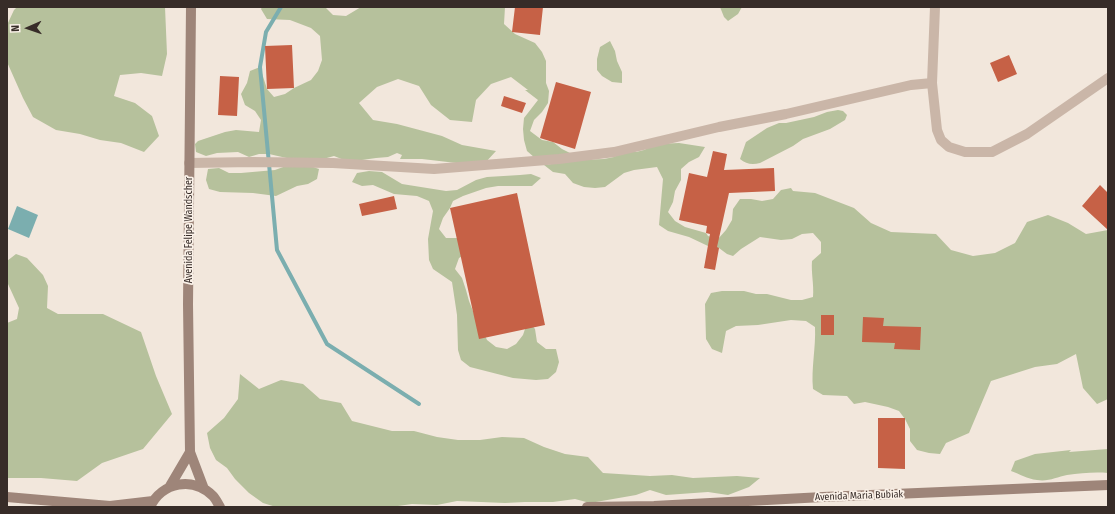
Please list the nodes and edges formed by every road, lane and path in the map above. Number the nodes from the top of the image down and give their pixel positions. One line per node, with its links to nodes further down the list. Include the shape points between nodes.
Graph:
1 (191, 7): 5 (street, Avenida Felipe Wandscher)
2 (935, 7): 4 (street)
3 (1108, 78): 4 (street, via 1027,134 992,152 965,152 948,147 941,140 936,130)
4 (932, 83): 5 (street, via 911,85 614,152 559,159 434,168 333,162)
5 (189, 163): 6 (street, Avenida Felipe Wandscher)
6 (190, 452): 8 (street); 9 (street, Avenida Felipe Wandscher)
7 (1108, 485): 14 (street, Avenida Maria Bubiak)
8 (170, 486): 9 (street, via 194,485); 11 (street, via 160,492)
9 (204, 489): 13 (street)
10 (7, 497): 12 (street)
11 (151, 504): 12 (street)
12 (111, 506)
13 (220, 507)
14 (587, 507)

